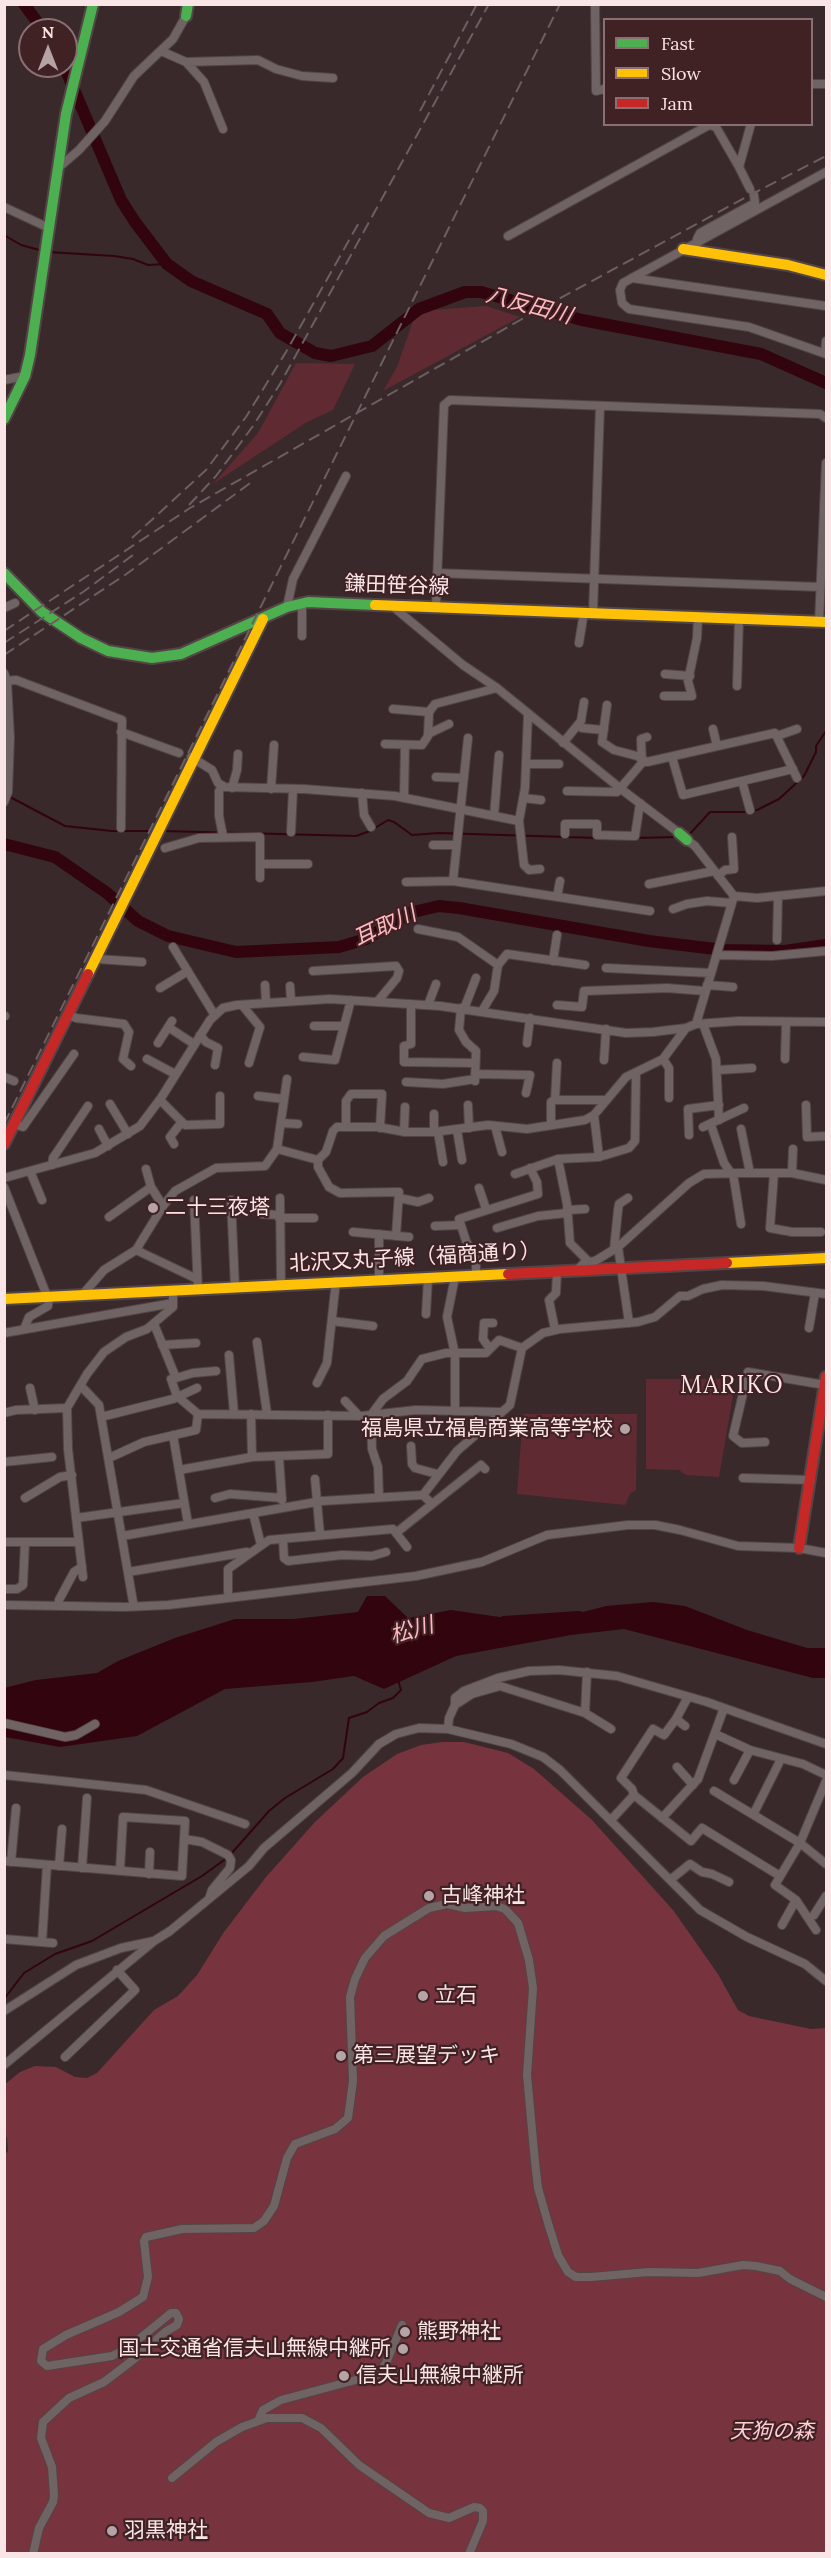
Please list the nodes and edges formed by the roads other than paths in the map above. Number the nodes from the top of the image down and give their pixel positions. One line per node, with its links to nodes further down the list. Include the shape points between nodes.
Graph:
1 (93, 4): 13 (street)
2 (595, 4): 7 (street, via 596,91)
3 (187, 10): 4 (street, via 178,33)
4 (161, 51): 5 (street); 13 (street, via 134,76 105,121)
5 (186, 62): 6 (street, via 258,60 302,76); 11 (street, via 204,82)
6 (333, 78)
7 (603, 89)
8 (707, 126): 17 (street)
9 (712, 126): 12 (street)
10 (750, 126): 12 (street)
11 (223, 129)
12 (739, 167): 18 (street, via 755,203 700,233)
13 (56, 170): 16 (street)
14 (826, 172): 18 (street)
15 (4, 207): 16 (street)
16 (49, 228): 25 (street)
17 (508, 236)
18 (699, 242): 19 (street)
19 (683, 249): 20 (street, via 788,265); 21 (street)
20 (826, 275)
21 (632, 278): 22 (street); 24 (street, via 620,290 622,303 628,309 749,327)
22 (826, 306)
23 (826, 341): 24 (street)
24 (826, 354)
25 (25, 376): 26 (street); 29 (street)
26 (4, 380)
27 (600, 406): 28 (street, via 820,414); 33 (street, via 450,400 444,405); 34 (street)
28 (826, 418)
29 (4, 419)
30 (826, 463): 35 (street)
31 (346, 476): 39 (street, via 293,579)
32 (4, 573): 44 (street, 鎌田笹谷線, via 42,612 63,627 117,653 152,657 181,654)
33 (437, 573): 34 (street); 40 (street)
34 (594, 578): 35 (street); 42 (street)
35 (820, 587): 46 (street)
36 (15, 603): 41 (street)
37 (302, 603): 38 (street, 鎌田笹谷線); 39 (street, 鎌田笹谷線); 47 (street)
38 (390, 604): 40 (street, 鎌田笹谷線); 53 (street)
39 (287, 607): 44 (street, 鎌田笹谷線)
40 (436, 607): 42 (street, 鎌田笹谷線)
41 (4, 608)
42 (589, 613): 43 (street, 鎌田笹谷線); 48 (street)
43 (698, 617): 45 (street, 鎌田笹谷線); 50 (street)
44 (263, 619): 79 (street)
45 (739, 619): 46 (street, 鎌田笹谷線); 52 (street)
46 (823, 622)
47 (302, 636)
48 (579, 643)
49 (665, 674): 50 (street)
50 (690, 676): 54 (street, via 692,696)
51 (6, 677): 65 (street, via 122,720); 98 (street, via 9,737 8,792)
52 (737, 686)
53 (496, 688): 58 (street, via 435,704); 59 (street)
54 (664, 696)
55 (584, 702): 61 (street)
56 (607, 705): 64 (street)
57 (393, 709): 58 (street)
58 (429, 712): 66 (street)
59 (528, 714): 70 (street); 81 (street)
60 (449, 723): 66 (street)
61 (578, 725): 64 (street); 70 (street)
62 (713, 729): 74 (street)
63 (796, 729): 67 (street)
64 (604, 730): 80 (street, via 602,742)
65 (121, 732): 75 (street); 105 (street)
66 (428, 734): 73 (street, via 422,745)
67 (777, 736): 74 (street, via 775,733); 83 (street)
68 (647, 737): 80 (street, via 641,739)
69 (468, 738): 86 (street)
70 (562, 743): 92 (street)
71 (385, 744): 73 (street)
72 (274, 745): 90 (street)
73 (405, 745): 95 (street)
74 (717, 746): 78 (street)
75 (179, 753)
76 (238, 754): 89 (street)
77 (499, 755): 102 (street)
78 (672, 757): 80 (street, via 647,762); 87 (street, via 682,795)
79 (192, 758): 88 (street, via 212,770); 134 (street)
80 (642, 759): 92 (street)
81 (526, 764): 82 (street); 96 (street)
82 (559, 764)
83 (793, 769): 85 (street); 87 (street)
84 (436, 777): 86 (street)
85 (797, 777)
86 (463, 778): 100 (street)
87 (742, 781): 101 (street)
88 (222, 786): 89 (street); 107 (street, via 219,791)
89 (232, 788): 90 (street)
90 (271, 789): 91 (street)
91 (293, 789): 94 (street); 106 (street)
92 (621, 789): 93 (street); 99 (street)
93 (567, 791)
94 (362, 793): 95 (street); 104 (street, via 364,815)
95 (404, 798): 100 (street)
96 (523, 798): 97 (street); 103 (street)
97 (541, 800)
98 (4, 802)
99 (640, 803): 108 (street, via 635,836 597,835 597,824 565,824); 116 (street, via 695,846)
100 (459, 808): 102 (street); 111 (street)
101 (750, 810)
102 (494, 816): 103 (street)
103 (519, 821): 115 (street, via 524,865 529,870)
104 (371, 827)
105 (121, 828)
106 (291, 832)
107 (223, 834): 112 (street); 113 (street, via 260,837)
108 (565, 834)
109 (732, 837): 116 (street, via 734,869)
110 (433, 845): 111 (street)
111 (456, 845): 118 (street)
112 (165, 848)
113 (260, 864): 114 (street); 117 (street)
114 (308, 864)
115 (540, 869)
116 (716, 874): 121 (street); 125 (street)
117 (260, 878)
118 (453, 881): 120 (street); 123 (street)
119 (560, 881): 123 (street)
120 (406, 882)
121 (649, 884)
122 (826, 891): 124 (street)
123 (557, 897): 127 (street)
124 (778, 897): 125 (street); 130 (street)
125 (733, 899): 126 (street); 132 (street)
126 (674, 909)
127 (650, 911)
128 (418, 929): 137 (street, via 458,937)
129 (557, 935): 135 (street)
130 (777, 940)
131 (173, 947): 140 (street)
132 (718, 950): 133 (street, via 772,956); 142 (street)
133 (826, 951)
134 (97, 959): 136 (street); 160 (street)
135 (553, 961): 137 (street, via 507,954); 138 (street)
136 (142, 962)
137 (498, 965): 159 (street, via 494,991)
138 (585, 965)
139 (606, 968): 142 (street)
140 (188, 971): 148 (street); 161 (street)
141 (314, 972): 152 (street, via 396,966 397,978)
142 (711, 973): 149 (street)
143 (476, 978): 158 (street)
144 (436, 984): 156 (street)
145 (266, 985): 153 (street)
146 (290, 986): 151 (street)
147 (733, 987): 149 (street)
148 (160, 988)
149 (706, 988): 157 (street, via 584,991 582,1007); 165 (street)
150 (351, 1000): 151 (street); 152 (street); 167 (street)
151 (291, 1001): 153 (street)
152 (377, 1002): 154 (street)
153 (266, 1003): 155 (street)
154 (411, 1004): 156 (street); 181 (street, via 411,1044 404,1046 404,1062)
155 (242, 1005): 161 (street); 180 (street, via 260,1027)
156 (428, 1005): 158 (street)
157 (557, 1005)
158 (463, 1009): 159 (street); 181 (street, via 459,1030 476,1052)
159 (482, 1011): 162 (street)
160 (69, 1014): 184 (street, via 124,1024 129,1032 123,1059); 214 (street)
161 (214, 1014): 170 (street)
162 (530, 1018): 169 (street); 172 (street)
163 (826, 1022): 164 (street)
164 (786, 1023): 165 (street); 178 (street)
165 (700, 1024): 168 (street); 186 (street, via 717,1059)
166 (314, 1026): 167 (street)
167 (343, 1026): 175 (street, via 334,1060)
168 (686, 1028): 169 (street, via 639,1033); 177 (street)
169 (606, 1029): 179 (street)
170 (200, 1035): 173 (street); 183 (street, via 218,1048)
171 (158, 1043): 173 (street, via 170,1024)
172 (527, 1043)
173 (194, 1044): 187 (street)
174 (74, 1054): 214 (street, via 23,1127)
175 (303, 1057)
176 (147, 1059): 187 (street)
177 (663, 1059): 188 (street); 197 (street, via 669,1068)
178 (785, 1059)
179 (604, 1060)
180 (249, 1063)
181 (475, 1063): 190 (street)
182 (557, 1064): 200 (street)
183 (215, 1065)
184 (131, 1066)
185 (752, 1068): 186 (street)
186 (718, 1070): 204 (street)
187 (176, 1074): 199 (street)
188 (636, 1074): 201 (street, via 626,1077); 235 (street, via 635,1141 629,1148)
189 (4, 1077): 192 (street)
190 (475, 1078): 193 (street, via 443,1084); 194 (street, via 530,1075)
191 (287, 1079): 198 (street)
192 (14, 1081)
193 (406, 1082)
194 (526, 1093)
195 (220, 1096): 212 (street, via 220,1124)
196 (258, 1096): 198 (street)
197 (669, 1098)
198 (284, 1099): 213 (street)
199 (160, 1100): 212 (street); 226 (street, via 140,1126)
200 (555, 1100): 201 (street); 216 (street, via 551,1102)
201 (604, 1100): 210 (street)
202 (110, 1104): 226 (street)
203 (468, 1105): 220 (street)
204 (719, 1105): 211 (street); 227 (street, via 688,1109)
205 (806, 1105): 228 (street, via 807,1137)
206 (88, 1106): 240 (street)
207 (405, 1107): 224 (street)
208 (744, 1108): 211 (street)
209 (434, 1114): 225 (street)
210 (594, 1115): 216 (street); 235 (street)
211 (719, 1120): 244 (street, via 707,1126)
212 (181, 1123): 230 (street, via 170,1137)
213 (281, 1123): 215 (street); 232 (street)
214 (15, 1124): 229 (street)
215 (298, 1124)
216 (551, 1125): 217 (street, via 519,1130)
217 (495, 1126): 220 (street); 234 (street)
218 (346, 1127): 219 (street); 219 (street, via 346,1101 351,1094 382,1094); 237 (street, via 334,1129 326,1152)
219 (380, 1128): 224 (street)
220 (469, 1128): 223 (street)
221 (99, 1129): 231 (street)
222 (741, 1129): 245 (street)
223 (457, 1130): 225 (street); 238 (street)
224 (404, 1132): 225 (street)
225 (436, 1132): 239 (street)
226 (128, 1134): 231 (street)
227 (689, 1135)
228 (826, 1136)
229 (4, 1144)
230 (174, 1144)
231 (108, 1146): 240 (street)
232 (278, 1149): 237 (street); 261 (street, via 265,1166 216,1168 175,1191)
233 (793, 1149): 247 (street)
234 (502, 1152)
235 (599, 1157): 236 (street)
236 (558, 1159): 241 (street); 264 (street)
237 (318, 1160): 255 (street, via 329,1186 340,1193 399,1192)
238 (462, 1160)
239 (443, 1162)
240 (52, 1165): 243 (street)
241 (530, 1168): 248 (street); 262 (street, via 538,1194)
242 (146, 1169): 252 (street)
243 (30, 1171): 249 (street); 258 (street)
244 (732, 1173): 245 (street); 269 (street); 278 (street, via 704,1174 695,1179)
245 (750, 1173): 246 (street)
246 (774, 1173): 247 (street); 274 (street, via 770,1228)
247 (792, 1173): 250 (street)
248 (515, 1174)
249 (4, 1178)
250 (826, 1180)
251 (4, 1187): 297 (street)
252 (152, 1187): 261 (street); 267 (street)
253 (479, 1188): 262 (street)
254 (280, 1198): 266 (street)
255 (399, 1198): 256 (street, via 418,1202); 276 (street)
256 (429, 1198)
257 (628, 1198): 278 (street, via 618,1210)
258 (42, 1200)
259 (194, 1200): 291 (street)
260 (231, 1200): 292 (street)
261 (163, 1206): 279 (street)
262 (486, 1209): 270 (street, via 459,1219)
263 (585, 1209): 264 (street)
264 (567, 1211): 272 (street); 281 (street, via 570,1243)
265 (261, 1214): 266 (street)
266 (279, 1216): 268 (street); 290 (street)
267 (109, 1217)
268 (314, 1218)
269 (741, 1224)
270 (461, 1225): 271 (street); 285 (street, via 476,1260)
271 (435, 1226)
272 (497, 1228)
273 (353, 1232): 275 (street)
274 (821, 1232)
275 (379, 1234): 276 (street); 288 (street)
276 (396, 1236): 277 (street)
277 (409, 1237)
278 (616, 1248): 281 (street); 282 (street)
279 (136, 1250): 291 (street); 295 (street, via 104,1270)
280 (826, 1257): 282 (street, 北沢又丸子線（福商通り）)
281 (589, 1262): 283 (street)
282 (620, 1269): 283 (street, 北沢又丸子線（福商通り）); 303 (street)
283 (576, 1271): 284 (street, 北沢又丸子線（福商通り）)
284 (557, 1272): 285 (street, 北沢又丸子線（福商通り）); 308 (street, via 556,1293 549,1300)
285 (476, 1275): 286 (street, 北沢又丸子線（福商通り）)
286 (456, 1277): 287 (street, 北沢又丸子線（福商通り）); 315 (street, via 447,1317)
287 (428, 1278): 288 (street, 北沢又丸子線（福商通り）); 300 (street)
288 (379, 1280): 289 (street, 北沢又丸子線（福商通り）)
289 (336, 1281): 290 (street, 北沢又丸子線（福商通り）); 301 (street)
290 (281, 1284): 292 (street, 北沢又丸子線（福商通り）)
291 (197, 1285): 292 (street, 北沢又丸子線（福商通り）); 293 (street, 北沢又丸子線（福商通り）)
292 (235, 1287)
293 (173, 1291): 295 (street, 北沢又丸子線（福商通り）); 299 (street)
294 (815, 1293): 296 (street); 303 (street, via 722,1285 680,1296 655,1317); 306 (street)
295 (83, 1294): 297 (street, 北沢又丸子線（福商通り）)
296 (826, 1294)
297 (48, 1296): 298 (street, 北沢又丸子線（福商通り）); 307 (street, via 48,1306 29,1317)
298 (4, 1299)
299 (173, 1303): 304 (street); 307 (street)
300 (426, 1314)
301 (332, 1321): 305 (street); 320 (street, via 327,1363)
302 (493, 1323): 314 (street, via 484,1323 483,1340)
303 (629, 1323): 308 (street)
304 (154, 1324): 312 (street); 321 (street, via 111,1346)
305 (373, 1326)
306 (810, 1328)
307 (24, 1329): 309 (street)
308 (555, 1330): 313 (street, via 543,1333)
309 (4, 1333)
310 (257, 1342): 335 (street)
311 (196, 1343): 312 (street)
312 (162, 1345): 317 (street, via 176,1378)
313 (522, 1348): 314 (street, via 498,1340); 330 (street, via 510,1405)
314 (490, 1349): 315 (street, via 486,1353)
315 (455, 1354): 329 (street); 337 (street, via 422,1359)
316 (229, 1356): 333 (street)
317 (216, 1371)
318 (171, 1379): 324 (street)
319 (826, 1381): 327 (street); 341 (street, via 748,1372 734,1436 742,1443)
320 (317, 1383)
321 (81, 1386): 326 (street); 339 (street, via 99,1405)
322 (30, 1388): 328 (street)
323 (197, 1388): 324 (street)
324 (177, 1396): 332 (street); 339 (street)
325 (345, 1401): 338 (street)
326 (67, 1408): 328 (street); 351 (street)
327 (824, 1409): 354 (street)
328 (35, 1410): 331 (street)
329 (454, 1410): 330 (street); 337 (street)
330 (501, 1412): 350 (street)
331 (4, 1413)
332 (198, 1414): 333 (street); 340 (street, via 196,1430)
333 (234, 1414): 334 (street)
334 (251, 1414): 335 (street); 344 (street)
335 (267, 1414): 336 (street)
336 (327, 1415): 338 (street); 345 (street, via 328,1454)
337 (371, 1415): 338 (street); 356 (street)
338 (359, 1416)
339 (101, 1417): 346 (street)
340 (173, 1435): 346 (street, via 144,1442); 349 (street)
341 (765, 1442)
342 (411, 1446): 350 (street, via 415,1468)
343 (52, 1457): 347 (street)
344 (252, 1457): 345 (street); 349 (street)
345 (279, 1457): 359 (street)
346 (109, 1458): 365 (street)
347 (4, 1462)
348 (485, 1469): 362 (street, via 481,1465)
349 (179, 1470): 361 (street)
350 (437, 1474): 355 (street)
351 (72, 1475): 357 (street, via 60,1477); 366 (street)
352 (742, 1478): 354 (street)
353 (315, 1479): 360 (street)
354 (811, 1480): 377 (street)
355 (423, 1495): 356 (street); 362 (street)
356 (379, 1497): 360 (street)
357 (26, 1498)
358 (215, 1498): 359 (street, via 230,1494)
359 (282, 1498): 363 (street)
360 (317, 1502): 363 (street); 369 (street)
361 (184, 1503): 365 (street); 367 (street)
362 (432, 1504): 368 (street)
363 (282, 1508): 364 (street)
364 (254, 1513): 367 (street); 375 (street)
365 (118, 1514): 366 (street); 370 (street)
366 (76, 1518): 374 (street)
367 (188, 1524): 370 (street)
368 (396, 1533): 369 (street, via 393,1529); 376 (street)
369 (320, 1535): 371 (street)
370 (122, 1536): 382 (street)
371 (283, 1539): 375 (street); 379 (street, via 284,1557 288,1561)
372 (4, 1542): 373 (street)
373 (25, 1542): 374 (street); 384 (street, via 23,1585)
374 (78, 1542): 381 (street)
375 (261, 1545): 378 (street)
376 (406, 1547)
377 (799, 1548): 380 (street); 388 (street, via 738,1546 655,1525 604,1526 547,1535 482,1562 416,1576 168,1605)
378 (251, 1551): 382 (street); 385 (street, via 228,1569)
379 (386, 1552)
380 (826, 1553)
381 (82, 1567): 383 (street); 386 (street, via 74,1572)
382 (128, 1572): 387 (street)
383 (83, 1577)
384 (4, 1589)
385 (228, 1592)
386 (60, 1600)
387 (133, 1602)
388 (4, 1605)
389 (587, 1672): 390 (street, via 617,1676); 391 (street, via 529,1671 498,1678 458,1694); 393 (street)
390 (688, 1697): 392 (street); 394 (street)
391 (455, 1705): 393 (street, via 472,1694 500,1686); 398 (street)
392 (724, 1708): 400 (street); 401 (street)
393 (585, 1713): 399 (street)
394 (676, 1719): 397 (street); 411 (street, via 664,1735 653,1729 621,1778)
395 (4, 1723): 396 (street, via 65,1737)
396 (95, 1724)
397 (685, 1726)
398 (448, 1729): 416 (street, via 511,1744 543,1757); 433 (street, via 413,1730 379,1744 352,1773)
399 (611, 1730)
400 (715, 1734): 402 (street); 409 (street)
401 (826, 1744)
402 (750, 1750): 403 (street); 407 (street)
403 (780, 1759): 406 (street); 414 (street)
404 (676, 1767): 409 (street)
405 (4, 1775): 417 (street, via 146,1790)
406 (826, 1775)
407 (734, 1780)
408 (826, 1781): 420 (street)
409 (693, 1785): 415 (street)
410 (714, 1791): 414 (street)
411 (634, 1796): 415 (street); 416 (street)
412 (87, 1798): 426 (street)
413 (16, 1808): 422 (street)
414 (754, 1813): 420 (street)
415 (662, 1818): 429 (street, via 691,1841 702,1828)
416 (611, 1820): 430 (street)
417 (245, 1824)
418 (62, 1829): 425 (street)
419 (184, 1839): 427 (street, via 185,1821 123,1817); 428 (street, via 182,1876); 433 (street, via 202,1842 231,1860 230,1868)
420 (800, 1843): 423 (street); 429 (street)
421 (150, 1852): 428 (street)
422 (8, 1862): 424 (street)
423 (826, 1864)
424 (47, 1865): 425 (street); 440 (street)
425 (59, 1866): 426 (street)
426 (82, 1868): 427 (street)
427 (120, 1870): 428 (street)
428 (149, 1874)
429 (780, 1876): 434 (street, via 776,1885)
430 (670, 1880): 431 (street, via 690,1864); 443 (street, via 717,1922 806,1964)
431 (729, 1882)
432 (826, 1896): 435 (street)
433 (209, 1899): 439 (street)
434 (796, 1900): 436 (street); 437 (street)
435 (814, 1915)
436 (782, 1925)
437 (816, 1930)
438 (4, 1940): 440 (street)
439 (154, 1941): 442 (street); 444 (street, via 121,1948 76,1965)
440 (42, 1942): 441 (street)
441 (53, 1943)
442 (117, 1970): 445 (street, via 135,1990); 446 (street)
443 (826, 1981)
444 (4, 2011)
445 (65, 2057)
446 (4, 2065)
447 (826, 2297): 451 (street, via 780,2271 756,2266 698,2273 591,2277 576,2277 568,2272 561,2263 538,2188 527,2075 533,1988 530,1960 518,1923 496,1906 465,1908 447,1904 429,1908 384,1936 365,1958 350,1996 353,2081 348,2118 335,2129 295,2144 274,2206 264,2221 254,2228 182,2229 146,2236 148,2277 143,2297 43,2349 41,2361 46,2366 112,2355 128,2348 171,2313 179,2319 177,2325 134,2360 104,2382 71,2396 43,2422 41,2438 52,2467 54,2495)
448 (402, 2325): 449 (street, via 378,2374 281,2400 263,2410)
449 (258, 2421): 450 (street, via 221,2439); 452 (street, via 285,2416 310,2421 359,2465 421,2508 443,2518 480,2508 483,2521)
450 (172, 2478)
451 (33, 2553)
452 (469, 2553)

